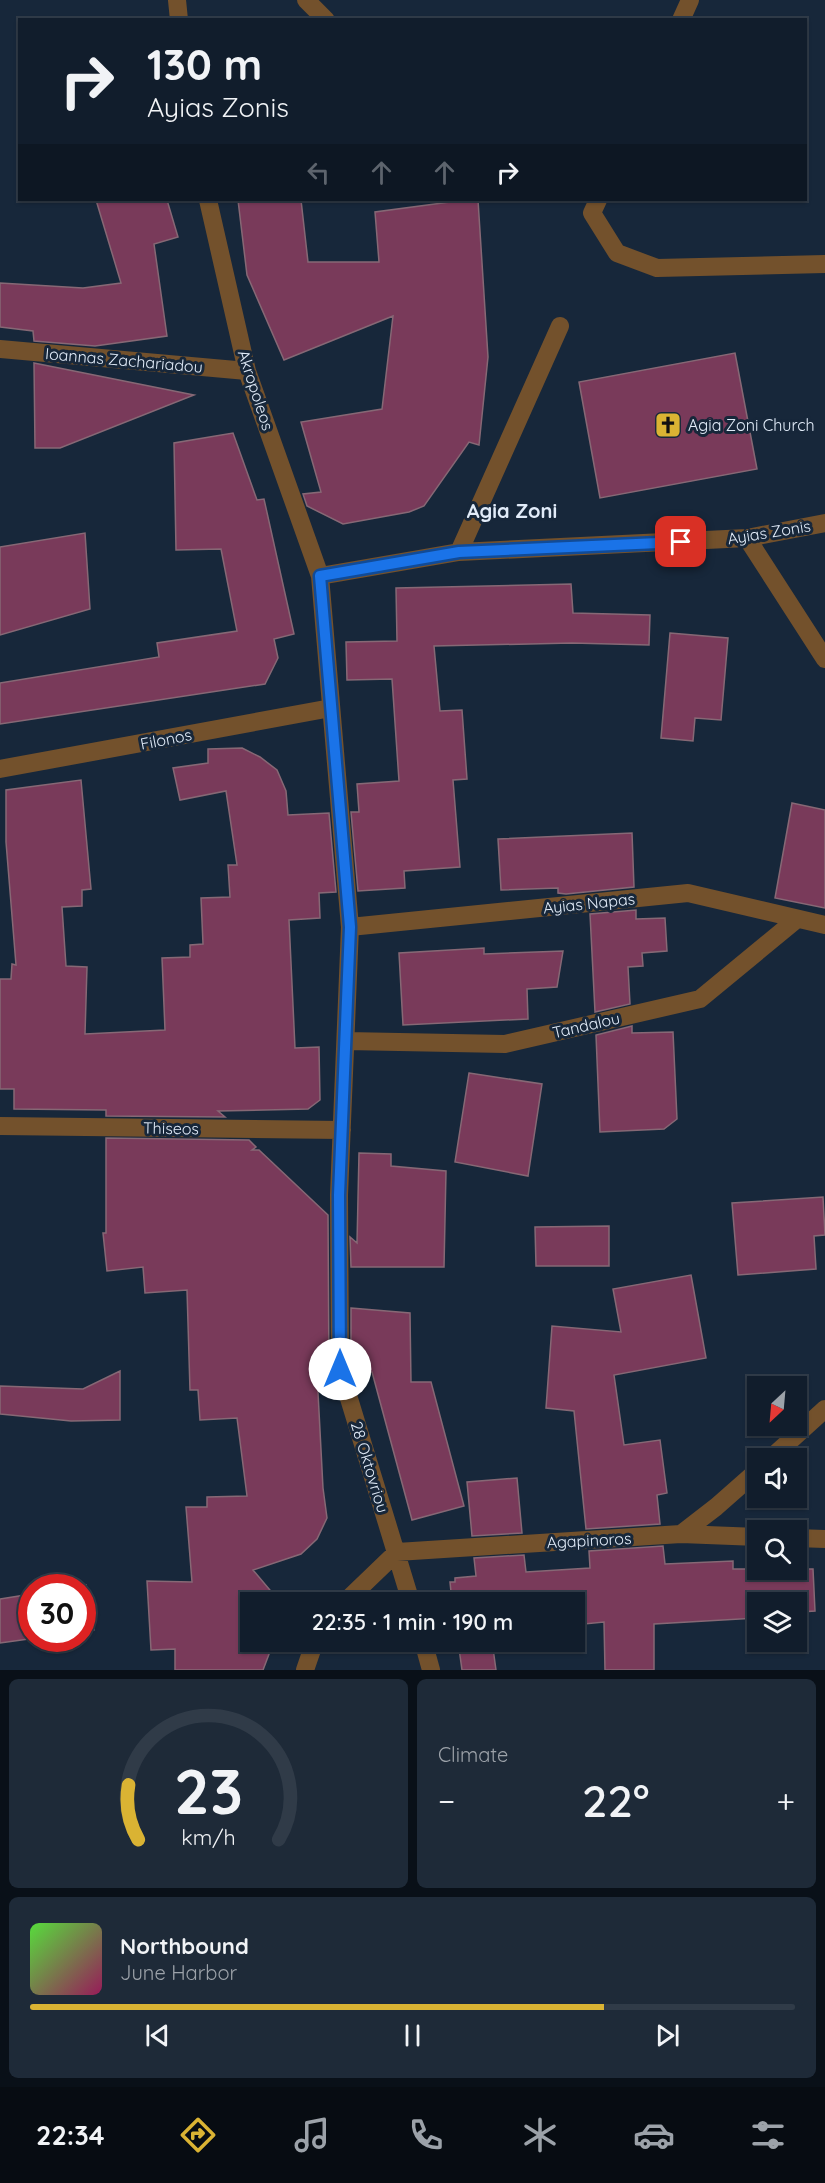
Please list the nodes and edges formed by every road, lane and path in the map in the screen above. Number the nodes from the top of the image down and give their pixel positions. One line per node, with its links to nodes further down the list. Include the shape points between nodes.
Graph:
1 (177, 0): 4 (street)
2 (306, 0): 5 (street)
3 (690, 0): 6 (street)
4 (179, 18)
5 (324, 18)
6 (682, 18)
7 (208, 201): 12 (street, Akropoleos)
8 (598, 201): 9 (street, via 592,213 617,253 657,268)
9 (825, 264)
10 (560, 326): 15 (street)
11 (0, 349): 12 (street, Ioannas Zachariadou)
12 (247, 371): 16 (street, Akropoleos)
13 (825, 523): 14 (street, Ayias Zonis)
14 (747, 538): 15 (street, Ayias Zonis); 17 (street)
15 (459, 552): 16 (street, Ayias Zonis)
16 (320, 576): 18 (street, 28 Oktovriou)
17 (825, 659)
18 (331, 708): 19 (street, Filonos); 22 (street, 28 Oktovriou)
19 (0, 770)
20 (797, 919): 21 (street, Ayias Napas); 22 (street, Ayias Napas, via 688,893); 23 (street, Tandalou, via 700,999 505,1044)
21 (825, 926)
22 (350, 927): 23 (street, 28 Oktovriou)
23 (346, 1041): 25 (street, 28 Oktovriou)
24 (0, 1126): 25 (street, Thiseos)
25 (342, 1130): 33 (street, 28 Oktovriou, via 340,1369)
26 (825, 1409): 27 (street)
27 (782, 1448)
28 (747, 1479): 29 (street)
29 (681, 1534): 30 (street, Agapinoros); 33 (street, Agapinoros)
30 (747, 1537)
31 (807, 1538): 32 (street)
32 (825, 1539)
33 (397, 1552): 34 (street); 35 (street, 28 Oktovriou)
34 (355, 1592)
35 (408, 1592)
36 (311, 1652): 38 (street)
37 (426, 1652): 39 (street)
38 (305, 1670)
39 (431, 1670)

